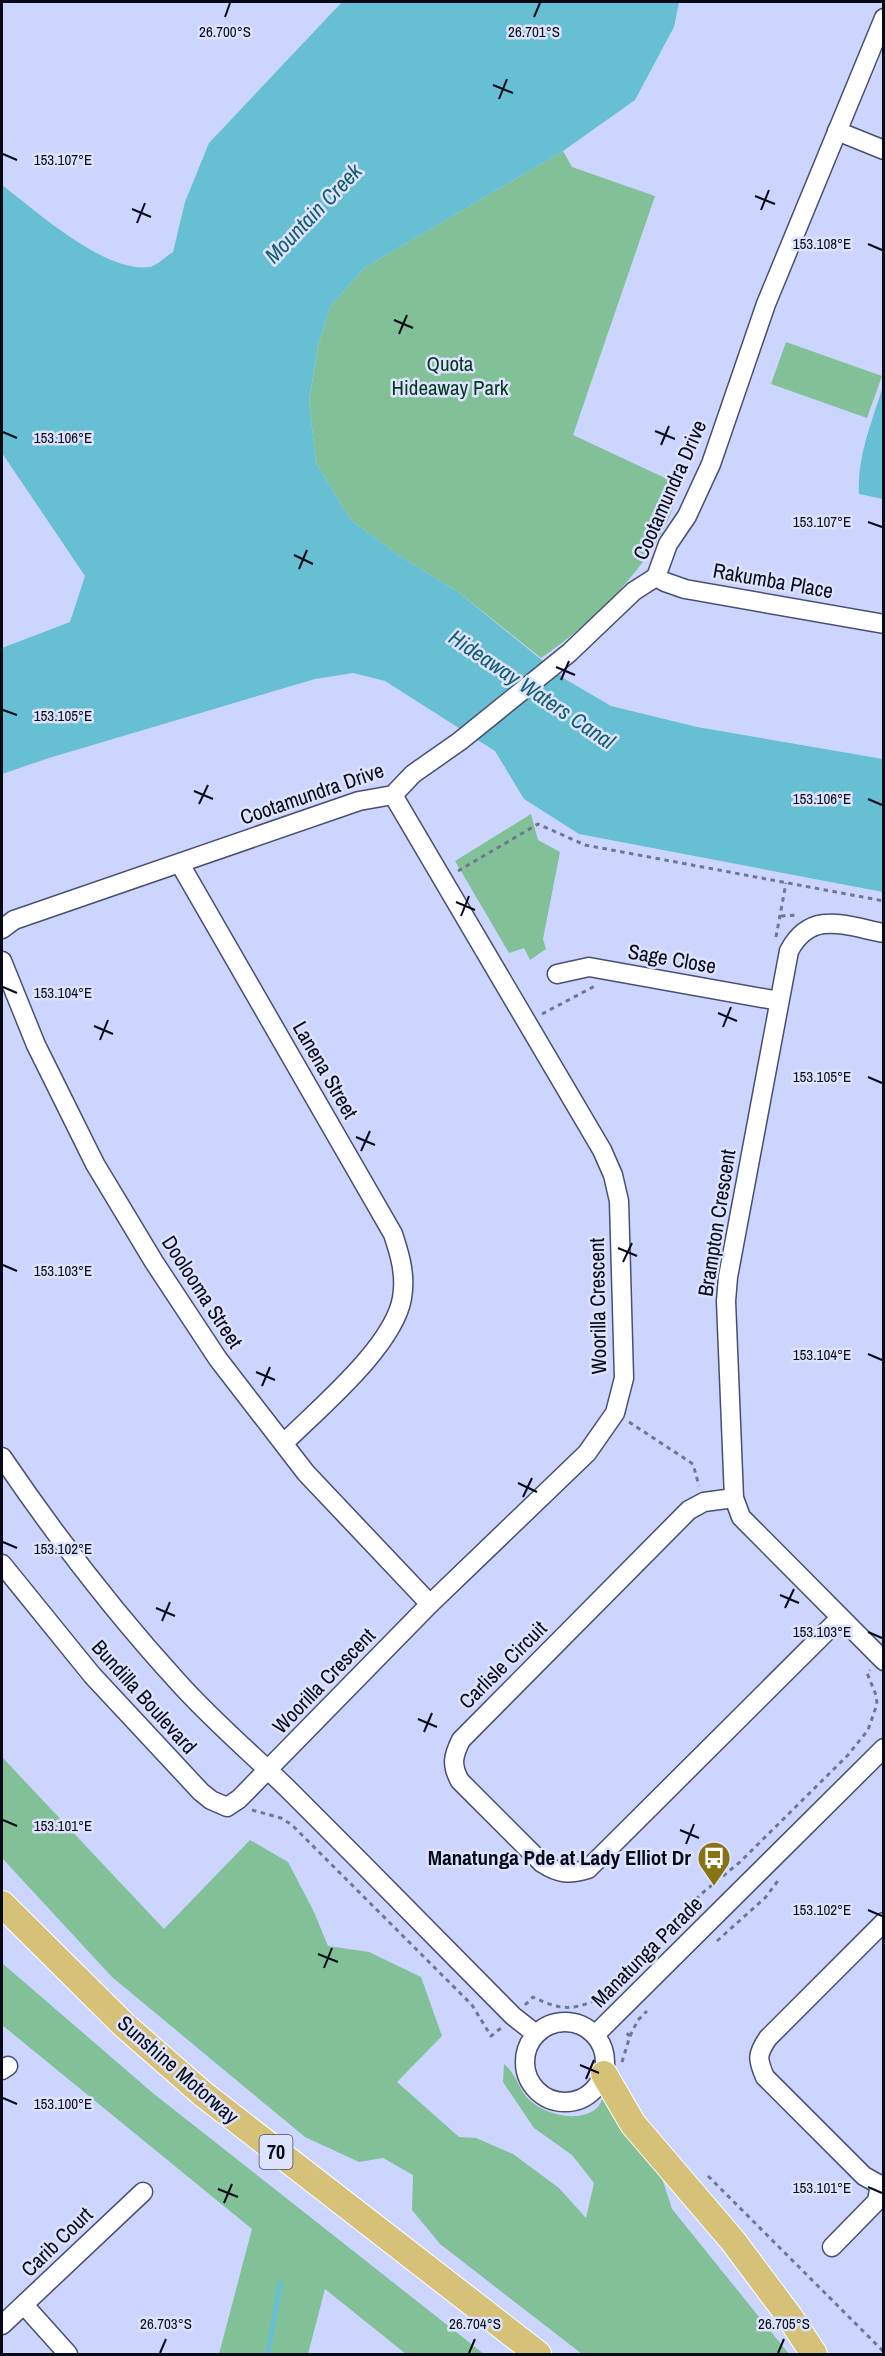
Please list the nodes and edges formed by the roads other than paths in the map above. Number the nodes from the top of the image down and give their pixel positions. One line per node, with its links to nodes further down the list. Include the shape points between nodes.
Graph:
1 (884, 18): 2 (street, Cootamundra Drive)
2 (837, 132): 3 (street); 4 (street, Cootamundra Drive, via 766,304 711,465 687,516 668,544)
3 (884, 150)
4 (656, 577): 5 (street, Rakumba Place, via 685,589); 6 (street, Cootamundra Drive, via 634,591 569,653 413,774)
5 (884, 624)
6 (393, 795): 7 (street, Cootamundra Drive, via 359,801); 17 (street, Woorilla Crescent, via 602,1150 619,1201 624,1378 615,1413 587,1453)
7 (180, 864): 8 (street, Cootamundra Drive, via 14,920); 13 (street, Lanena Street, via 393,1234 402,1264 402,1298 390,1331 373,1354)
8 (2, 929)
9 (884, 933): 12 (street, Brampton Crescent, via 821,923 806,929 796,937 789,951)
10 (2, 961): 13 (street, Doolooma Street, via 36,1045 95,1164 218,1359)
11 (557, 974): 12 (street, Sage Close, via 589,967)
12 (779, 1001): 15 (street, Brampton Crescent, via 728,1277)
13 (284, 1443): 17 (street, Doolooma Street, via 306,1473)
14 (2, 1457): 21 (street, Bundilla Boulevard, via 123,1618 201,1707)
15 (734, 1498): 18 (street, Brampton Crescent, via 741,1517); 18 (street, Carlisle Circuit, via 704,1502 689,1510 461,1740 453,1768 460,1781 555,1872 571,1875 588,1869)
16 (2, 1564): 21 (street, Bundilla Boulevard, via 92,1675 210,1800 221,1806 234,1804)
17 (430, 1604): 21 (street, Woorilla Crescent)
18 (840, 1618): 19 (street, Brampton Crescent)
19 (882, 1660)
20 (884, 1748): 27 (street, Manatunga Parade)
21 (268, 1770): 26 (street, Bundilla Boulevard, via 513,2016)
22 (2, 1904): 25 (highway, Sunshine Motorway / 70)
23 (884, 1922): 29 (street, via 759,2051 765,2077 864,2176)
24 (2, 1925): 25 (highway)
25 (28, 1931): 35 (highway, Sunshine Motorway / 70, via 124,2025 203,2094)
26 (536, 2034): 27 (street, via 547,2026 574,2022); 28 (street, via 528,2046 527,2076 547,2098 575,2101 587,2096)
27 (595, 2035): 28 (street)
28 (613, 2071): 36 (highway, via 633,2124 733,2241)
29 (882, 2185): 31 (street, via 877,2201)
30 (143, 2192): 32 (street, Carib Court)
31 (832, 2247)
32 (24, 2305): 33 (street, Carib Court); 34 (street)
33 (2, 2325)
34 (68, 2355)
35 (538, 2355)
36 (814, 2355)

